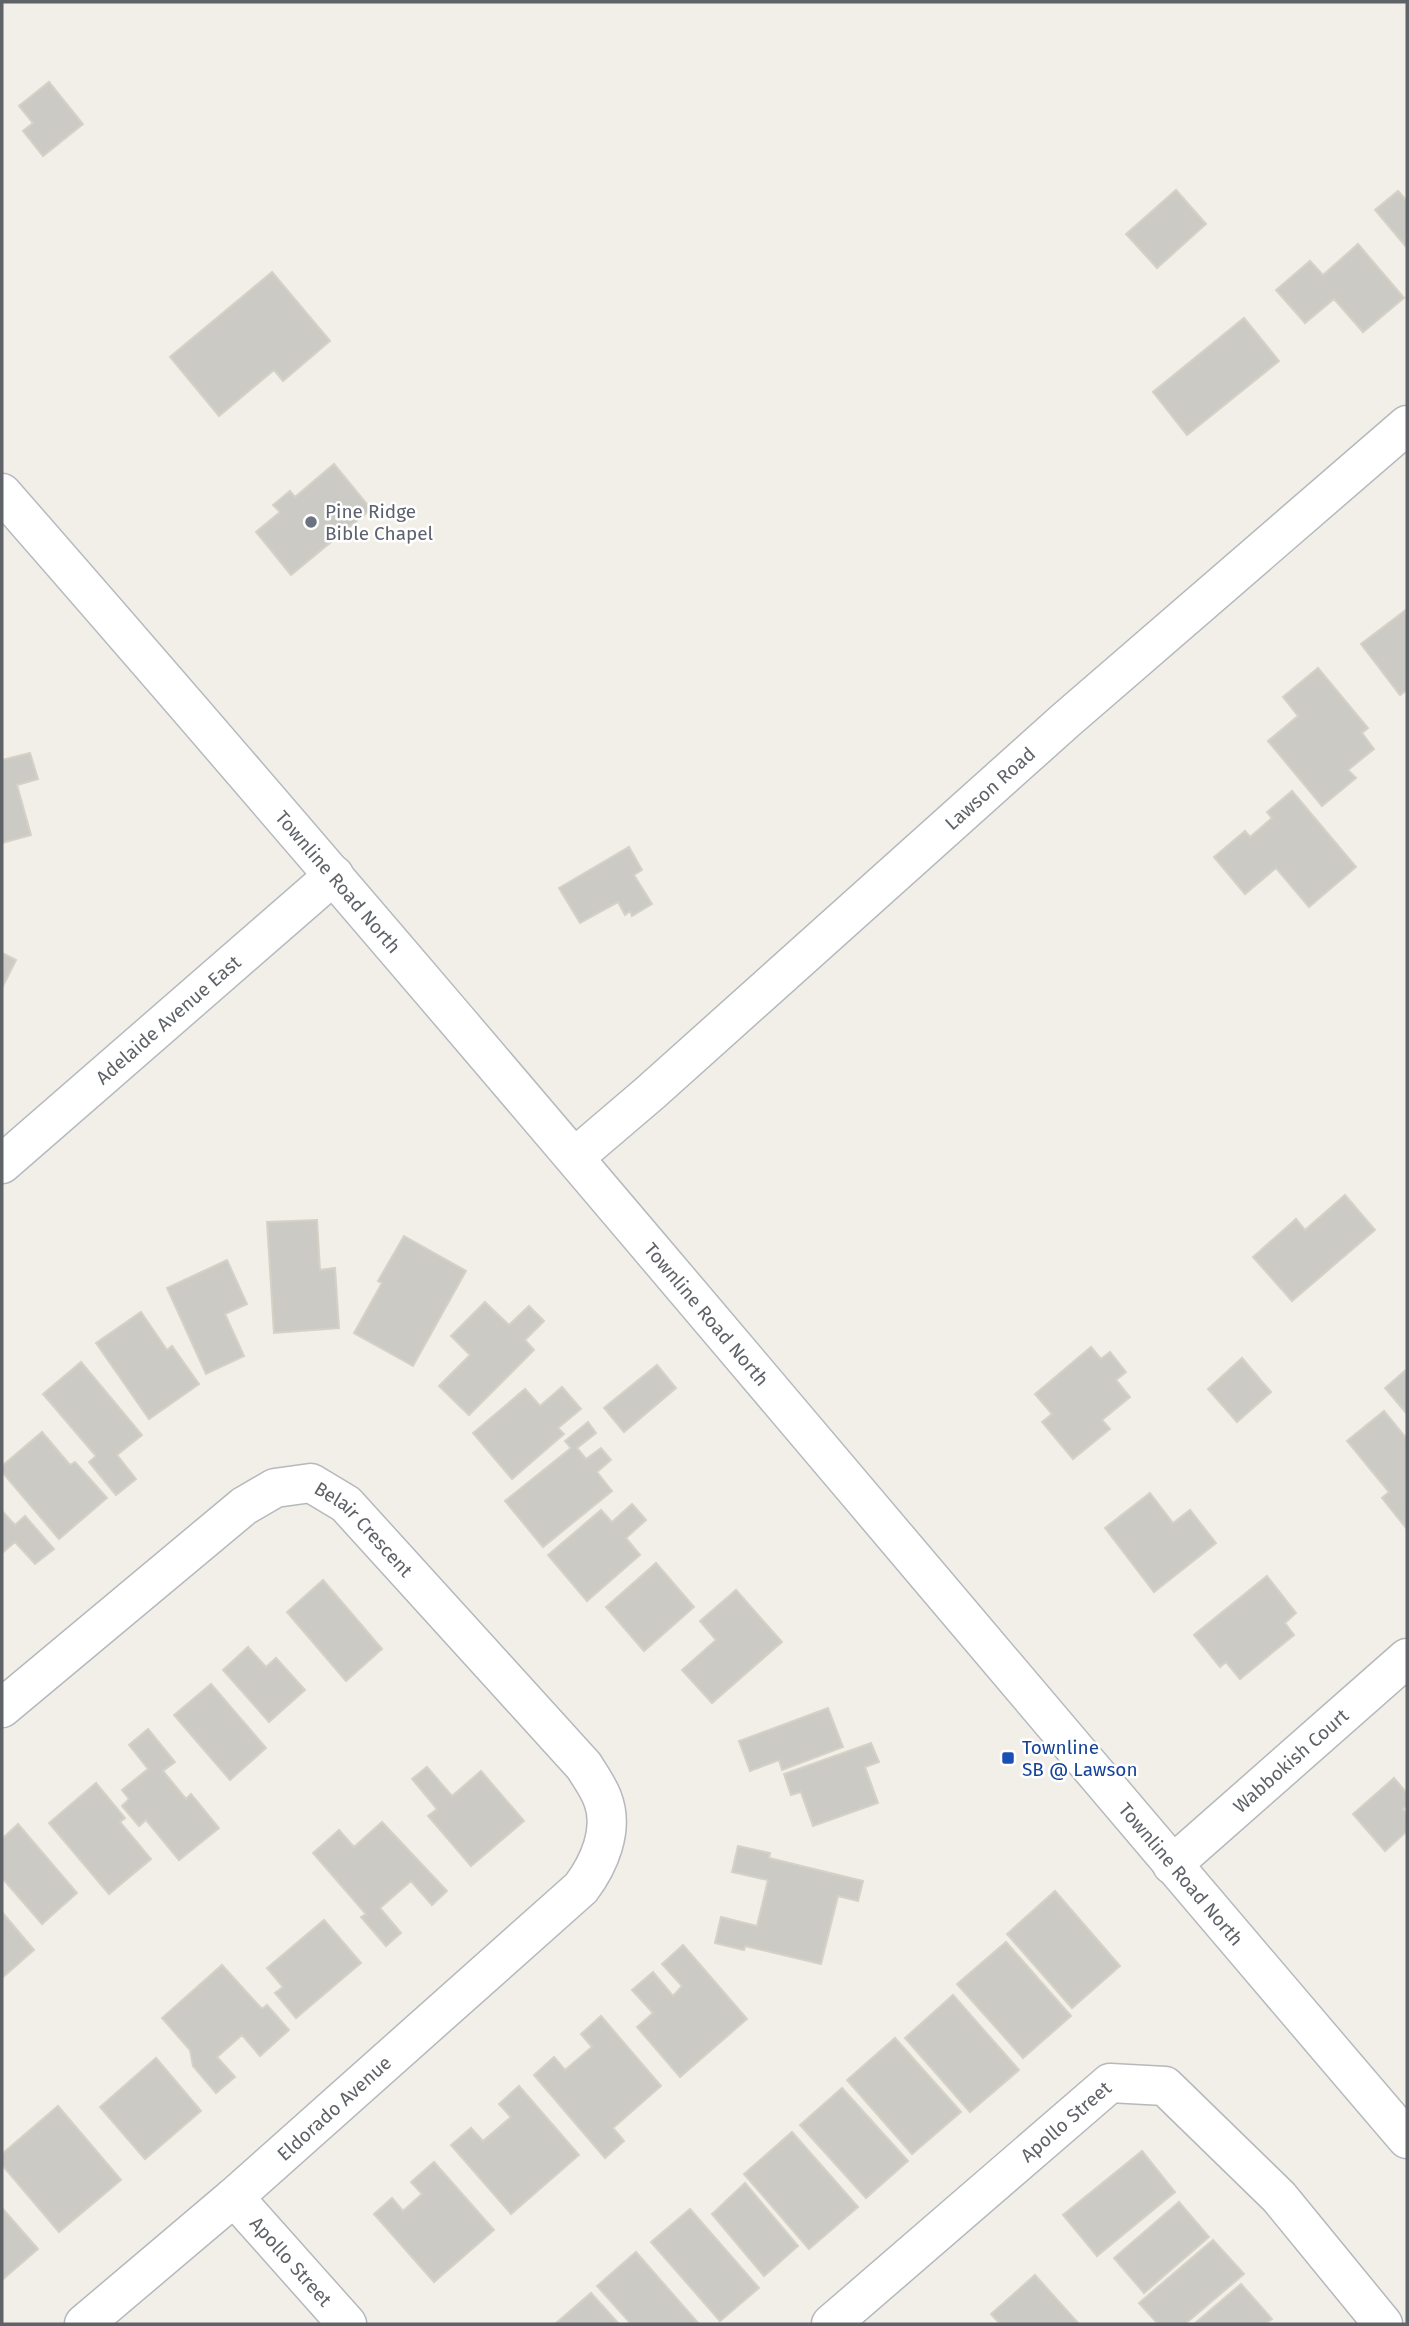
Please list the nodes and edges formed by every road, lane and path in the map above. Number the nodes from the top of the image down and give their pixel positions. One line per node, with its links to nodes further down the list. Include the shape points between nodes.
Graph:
1 (1407, 425): 4 (street, Lawson Road, via 1066,720)
2 (2, 493): 3 (street, Townline Road North)
3 (334, 875): 4 (street, Townline Road North); 5 (street, Adelaide Avenue East)
4 (575, 1157): 8 (street, Townline Road North)
5 (2, 1164)
6 (1407, 1658): 8 (street, Wabbokish Court)
7 (2, 1707): 9 (street, Belair Crescent, via 244,1506 275,1488 311,1483 346,1504 584,1766 604,1801 605,1843 597,1867)
8 (1172, 1864): 10 (street, Townline Road North)
9 (581, 1888): 11 (street, Eldorado Avenue)
10 (1407, 2139)
11 (234, 2197): 12 (street, Eldorado Avenue); 13 (street, Apollo Street)
12 (84, 2324)
13 (347, 2324)
14 (831, 2324): 15 (street, Apollo Street, via 1110,2082 1165,2086 1279,2197)
15 (1383, 2324)

